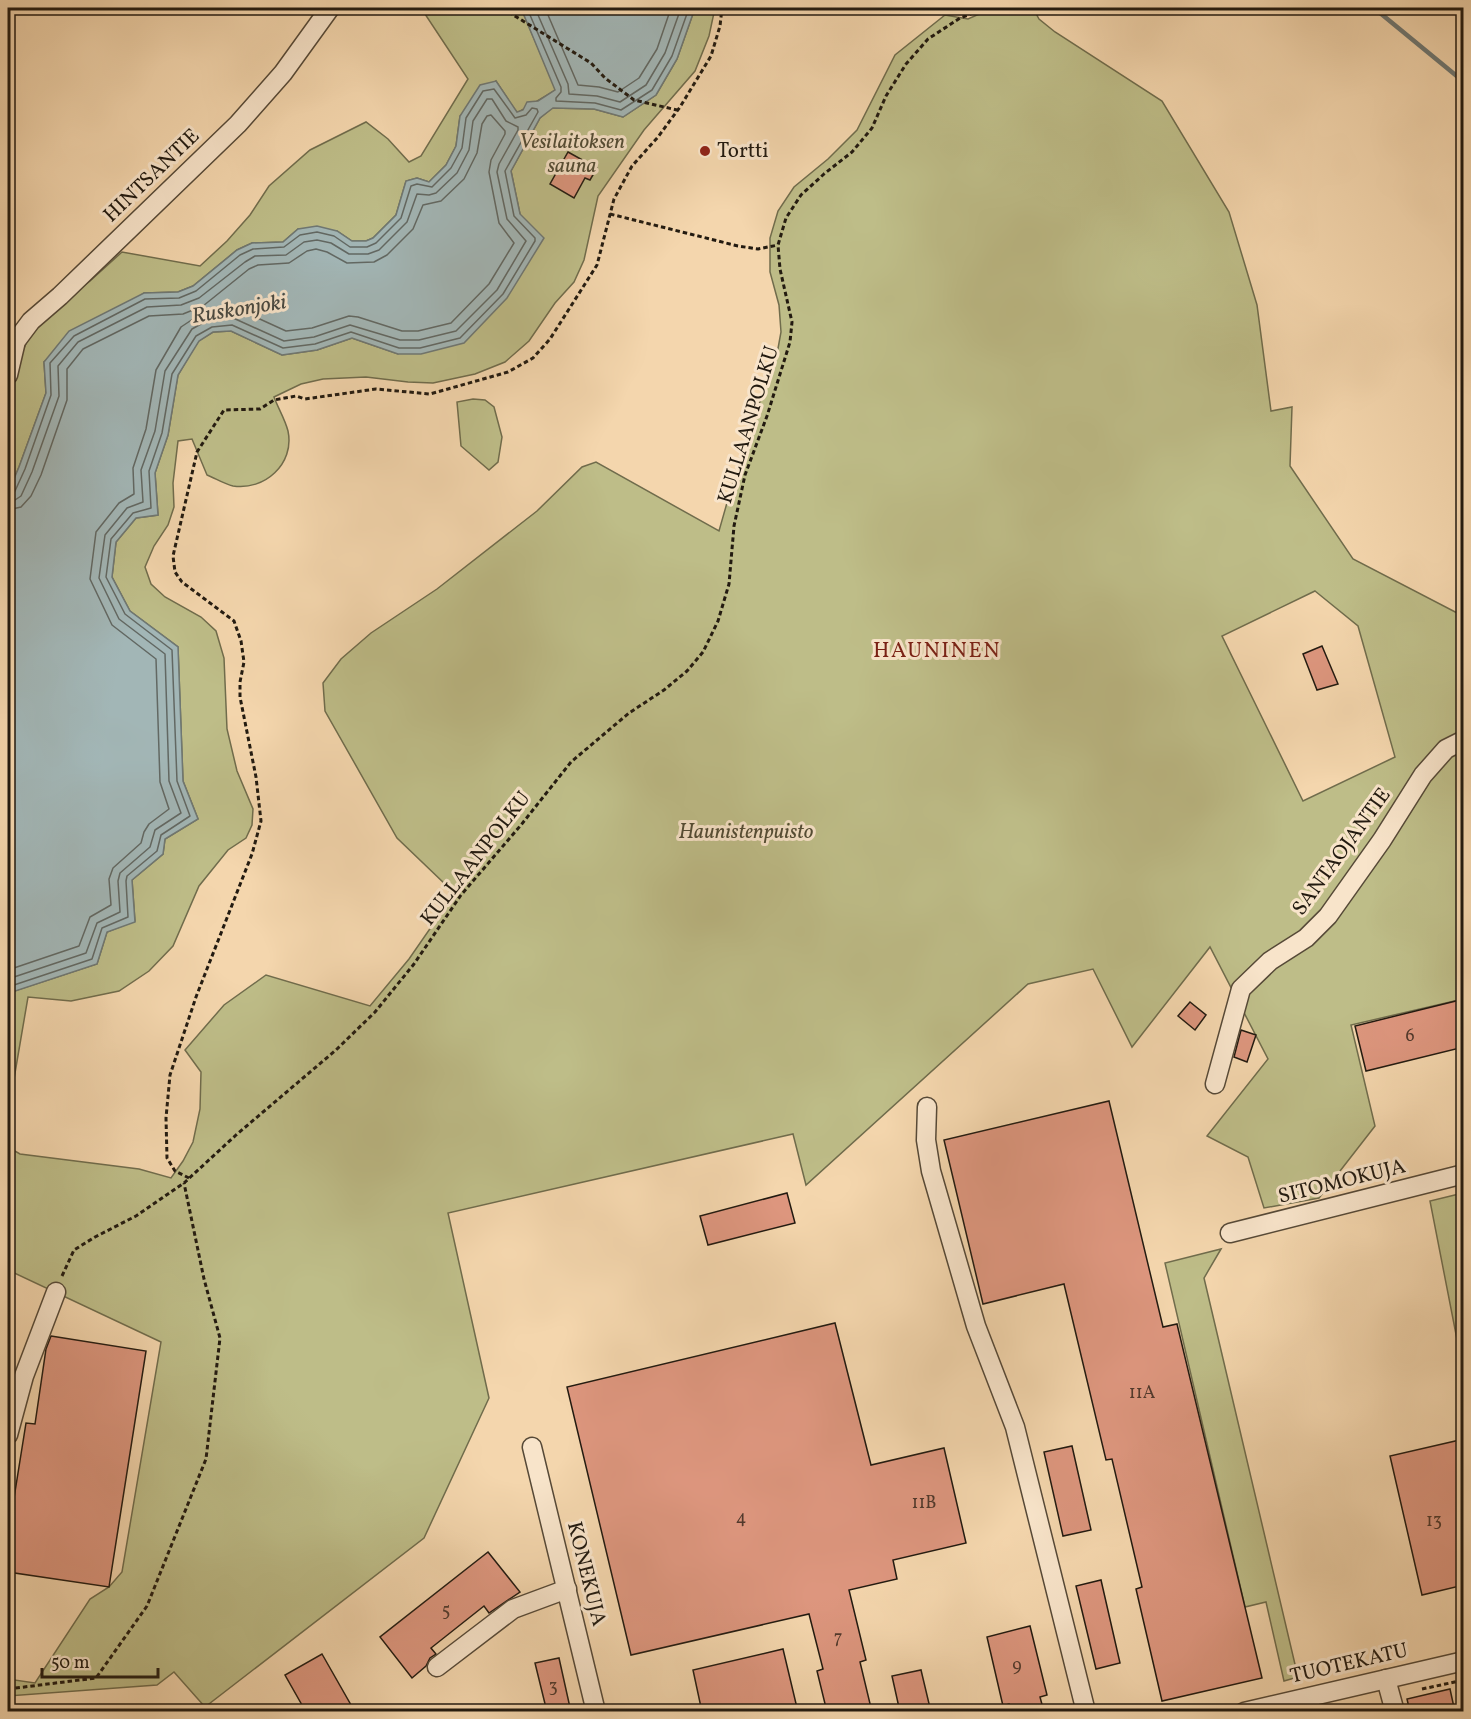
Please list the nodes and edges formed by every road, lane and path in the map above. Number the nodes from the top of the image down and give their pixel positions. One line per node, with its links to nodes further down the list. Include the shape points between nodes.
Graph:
1 (330, 8): 8 (street, HINTSANTIE, via 283,73 238,124 31,321 16,341)
2 (502, 8): 5 (path, via 591,63 634,100)
3 (722, 8): 5 (path, via 711,56)
4 (987, 8): 7 (path, KULLAANPOLKU, via 960,18 928,39 906,64 872,128 852,152 801,195 786,218)
5 (677, 110): 6 (path, via 632,166)
6 (610, 214): 7 (path, via 738,246 758,249); 13 (path, via 597,265 550,339 533,358 508,372 430,394 376,389 304,399 296,396 274,400 260,409 224,410 197,452 173,556 175,572 182,582 234,621 242,641 240,697 261,821 170,1075 167,1158 175,1171)
7 (778, 245): 13 (path, KULLAANPOLKU, via 792,322 790,342 745,475 734,526 729,584 703,652 687,672 629,713 571,762 461,895 375,1012)
8 (8, 375)
9 (1464, 740): 10 (street, SANTAOJANTIE, via 1446,749 1423,775 1328,916 1241,989)
10 (1215, 1084)
11 (927, 1107): 28 (street, via 926,1140 931,1171 976,1326 1015,1427)
12 (1464, 1174): 15 (street, SITOMOKUJA)
13 (189, 1179): 14 (path, KULLAANPOLKU)
14 (184, 1183): 16 (path, KULLAANPOLKU, via 136,1216 74,1250); 26 (path, via 220,1338 206,1459 147,1606 96,1677)
15 (1230, 1233)
16 (56, 1292): 17 (street)
17 (16, 1374): 18 (street)
18 (8, 1435)
19 (532, 1447): 20 (street, KONEKUJA)
20 (567, 1589): 22 (street, via 513,1609); 27 (street, KONEKUJA)
21 (1464, 1661): 23 (street, TUOTEKATU)
22 (437, 1668)
23 (1386, 1679): 29 (street, TUOTEKATU); 30 (street)
24 (1462, 1681): 25 (path)
25 (1464, 1687)
26 (8, 1689)
27 (596, 1712)
28 (1086, 1712)
29 (1244, 1712)
30 (1395, 1712)

